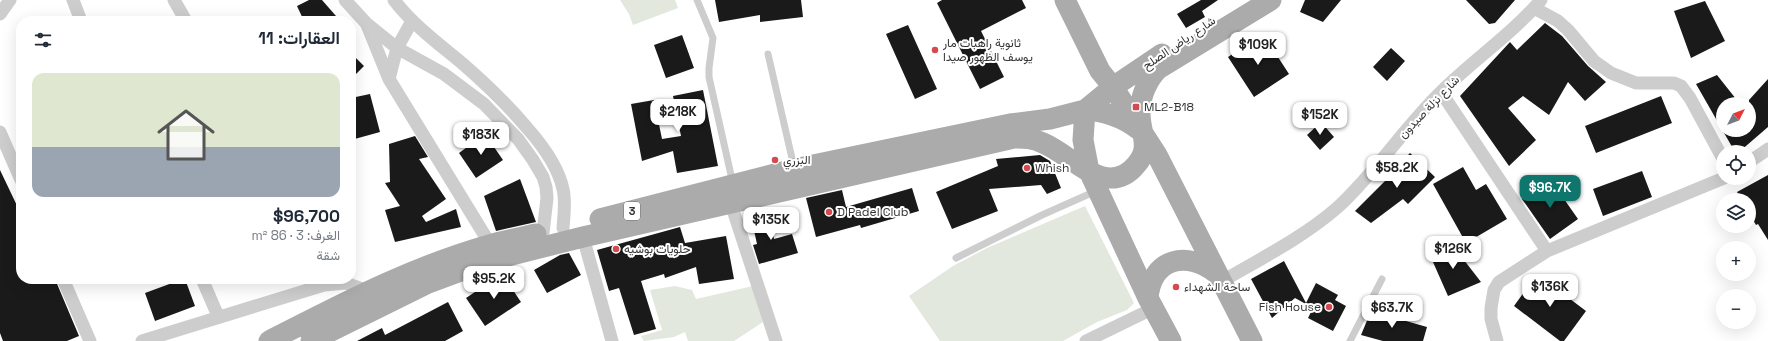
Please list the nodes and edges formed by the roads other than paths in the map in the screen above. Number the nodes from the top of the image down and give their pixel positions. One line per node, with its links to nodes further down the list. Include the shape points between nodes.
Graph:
1 (10, 0): 11 (street)
2 (73, 0): 12 (street)
3 (174, 0): 13 (street)
4 (345, 0): 15 (street)
5 (394, 0): 14 (street)
6 (697, 0): 32 (lane, via 713,38 709,77)
7 (1065, 0): 20 (main road, via 1100,71)
8 (1244, 0): 20 (main road, شارع رياض الصلح, via 1178,42)
9 (1271, 0): 23 (main road, شارع رياض الصلح, via 1163,66 1151,76 1140,107)
10 (1538, 4): 19 (street, شارع نزلة صيدون); 24 (street, via 1568,30 1594,61 1611,73 1636,83 1674,83 1681,86)
11 (0, 14)
12 (79, 16)
13 (183, 16)
14 (412, 21): 16 (street); 33 (street, via 500,97 548,156 558,173 565,199)
15 (366, 23): 16 (street); 18 (street)
16 (397, 48): 18 (street); 33 (street, via 465,89 489,108 518,139 543,176 546,204)
17 (768, 54): 28 (lane)
18 (389, 79): 35 (street)
19 (1441, 92): 36 (street); 38 (street, شارع نزلة صيدون, via 1338,207 1317,224)
20 (1099, 99): 21 (main road); 23 (main road); 23 (main road, via 1099,111 1119,117); 29 (main road, via 1083,140)
21 (1012, 131): 28 (main road, 3); 29 (main road, via 1044,143); 32 (main road, 3)
22 (0, 132): 27 (street)
23 (1143, 133): 29 (main road, via 1145,150 1136,166 1125,174 1110,179); 38 (main road, via 1157,155)
24 (1716, 146)
25 (1768, 149): 26 (street)
26 (1756, 157)
27 (16, 169)
28 (794, 169): 32 (main road, 3)
29 (1089, 171): 31 (main road)
30 (1716, 181): 36 (street)
31 (1098, 190): 37 (lane); 45 (main road)
32 (732, 194): 33 (main road, 3); 34 (main road, 3); 52 (street)
33 (553, 230): 35 (main road, 3)
34 (582, 237): 44 (main road, 3, via 488,261); 51 (street)
35 (490, 244): 44 (main road, 3, via 432,264)
36 (1547, 251): 57 (street, via 1499,282 1494,290 1491,308)
37 (956, 258)
38 (1218, 277): 45 (main road, via 1197,261 1176,261 1158,272 1151,284); 55 (main road)
39 (1382, 279): 56 (lane)
40 (66, 284): 47 (street)
41 (204, 284): 46 (street)
42 (317, 284): 46 (street)
43 (348, 284): 44 (street)
44 (374, 299): 49 (main road, 3); 50 (main road, 3)
45 (1151, 303): 53 (street); 54 (main road)
46 (218, 316): 48 (street)
47 (90, 341)
48 (142, 341)
49 (269, 341)
50 (311, 341)
51 (612, 341)
52 (776, 341)
53 (1086, 341)
54 (1171, 341)
55 (1252, 341)
56 (1350, 341)
57 (1497, 341)

